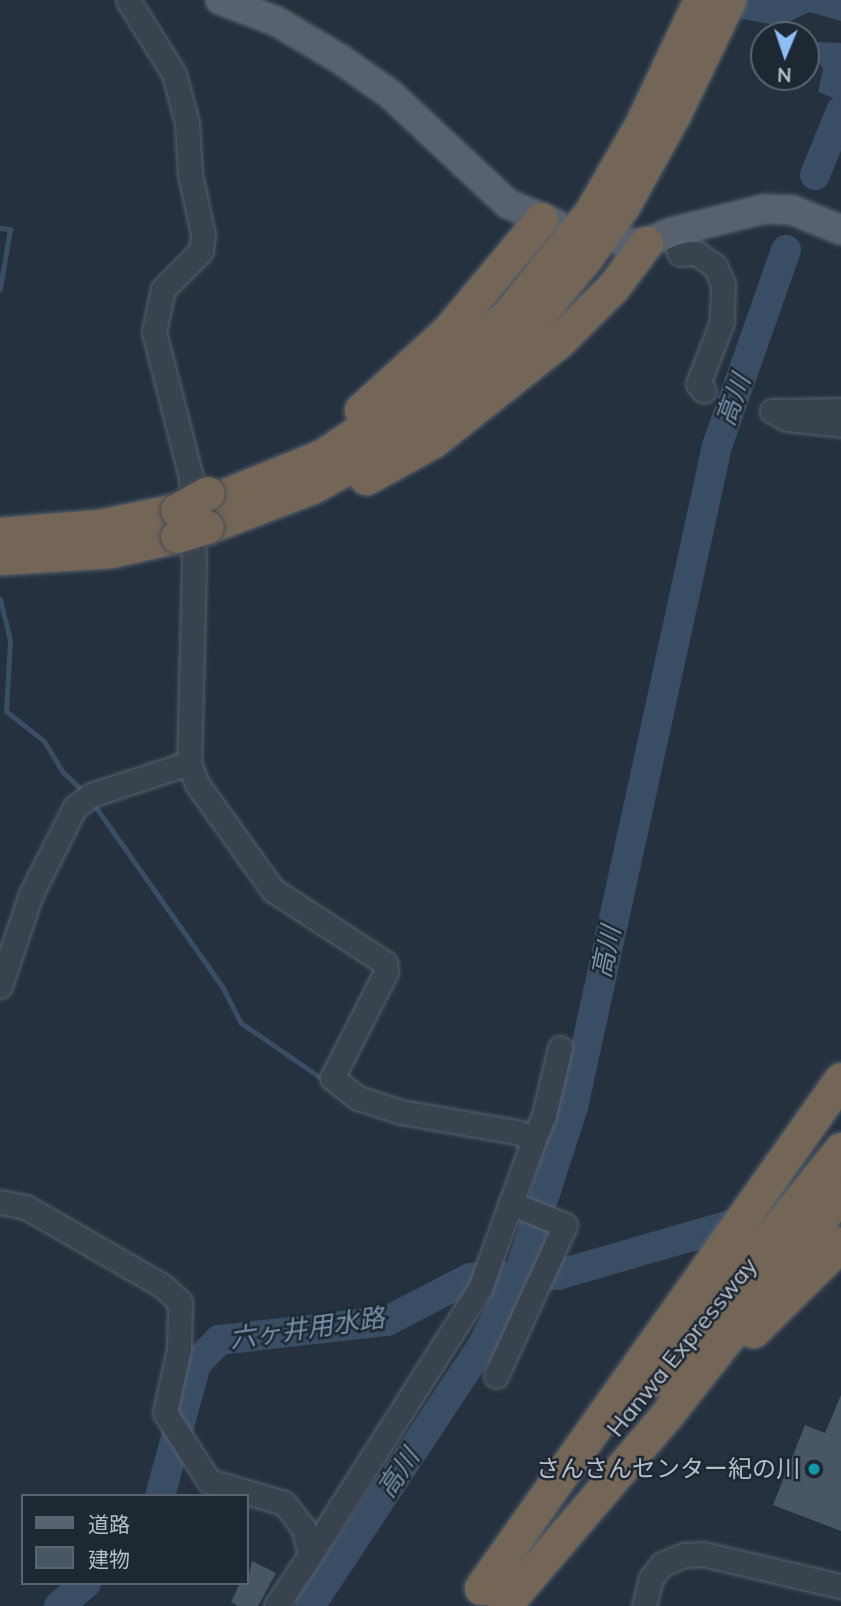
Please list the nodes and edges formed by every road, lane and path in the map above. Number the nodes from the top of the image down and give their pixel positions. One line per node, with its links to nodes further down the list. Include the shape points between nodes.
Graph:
1 (128, 0): 16 (street, via 174,74 187,123 190,174 203,235 201,251 163,289 155,332 191,477 194,565)
2 (220, 0): 6 (main road, via 276,21 341,59 401,103 508,204)
3 (700, 0): 5 (highway)
4 (729, 0): 5 (highway)
5 (651, 130): 12 (highway, via 508,315 427,386)
6 (547, 221): 12 (highway, via 447,332 362,409)
7 (841, 230): 8 (main road, via 792,210 764,209)
8 (647, 239): 9 (street, via 680,254 696,253 715,266 723,284 722,322 698,384); 12 (highway, via 614,286 559,341 433,441)
9 (704, 391)
10 (841, 410): 11 (street, via 772,411 787,419)
11 (841, 425)
12 (314, 467): 13 (highway); 13 (highway)
13 (195, 514): 14 (highway); 15 (highway, via 111,551)
14 (0, 534)
15 (0, 558)
16 (189, 763): 17 (street, via 89,797 75,807 31,894); 20 (street, via 197,785 273,890 385,963 386,972 332,1078 358,1098 401,1112)
17 (0, 986)
18 (560, 1048): 20 (street)
19 (841, 1079): 31 (highway)
20 (534, 1139): 24 (street)
21 (841, 1149): 22 (highway, Hanwa Expressway)
22 (825, 1191): 25 (highway, Hanwa Expressway)
23 (0, 1202): 29 (street, via 26,1207 163,1286 180,1302 179,1349 165,1412 209,1481 284,1503 303,1527)
24 (516, 1205): 27 (street, via 565,1225); 29 (street, via 484,1278)
25 (781, 1247): 28 (highway, Hanwa Expressway); 31 (highway, Hanwa Expressway)
26 (836, 1249): 28 (highway)
27 (496, 1376)
28 (665, 1417): 31 (highway, Hanwa Expressway)
29 (310, 1555): 32 (street)
30 (841, 1586): 33 (street, via 703,1554 684,1555 662,1564 650,1578)
31 (484, 1600)
32 (276, 1606)
33 (644, 1606)

